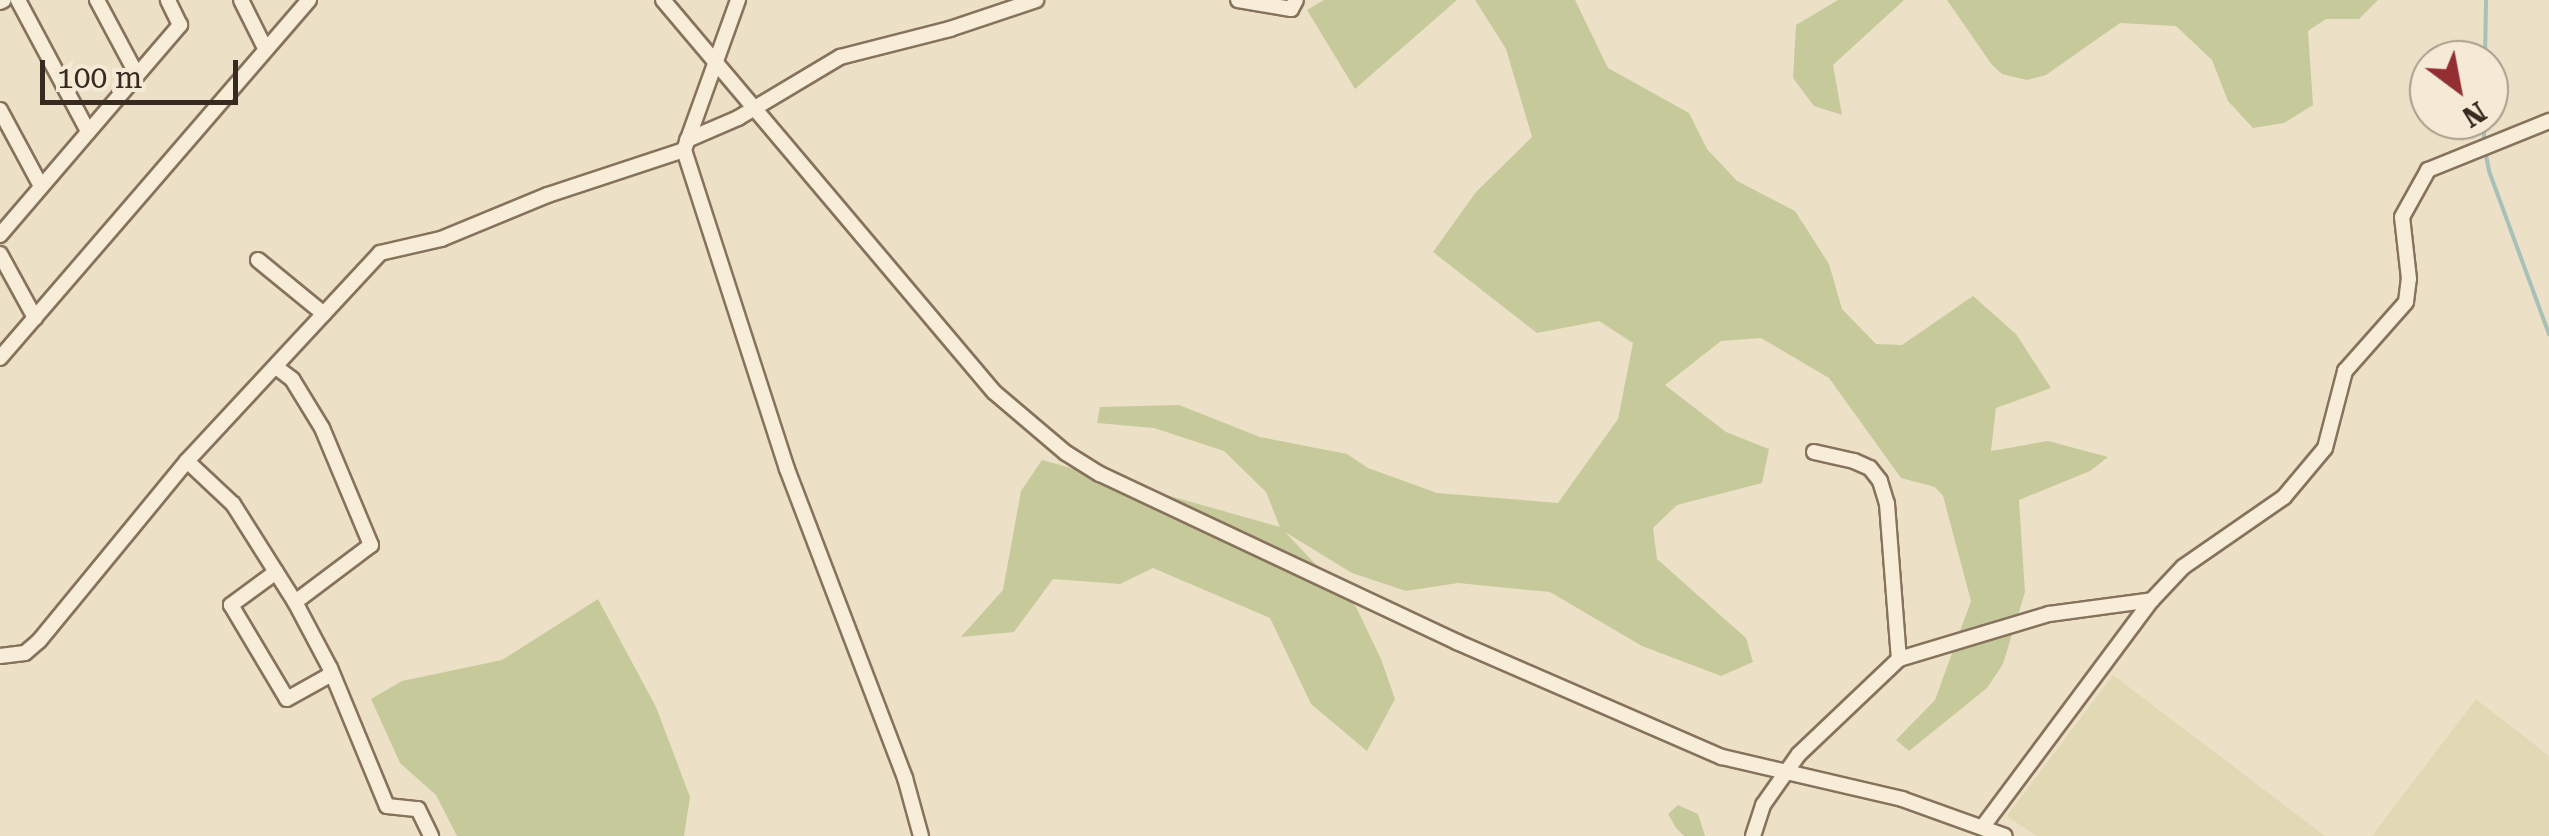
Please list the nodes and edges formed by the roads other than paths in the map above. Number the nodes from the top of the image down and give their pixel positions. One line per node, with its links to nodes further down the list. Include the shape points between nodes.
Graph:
1 (18, 0): 17 (street)
2 (97, 0): 13 (street)
3 (168, 0): 13 (street, via 180,25)
4 (241, 0): 11 (street)
5 (309, 0): 11 (street)
6 (662, 0): 12 (street)
7 (738, 0): 12 (street)
8 (1036, 0): 14 (street, via 840,57)
9 (1238, 0): 10 (street, via 1291,9)
10 (1296, 0)
11 (266, 48): 24 (street)
12 (716, 61): 14 (street); 18 (street)
13 (137, 75): 17 (street)
14 (753, 106): 18 (street); 35 (street, via 994,392 1066,453 1474,649 1722,757)
15 (0, 110): 19 (street)
16 (2549, 122): 30 (street, via 2428,170 2402,217 2410,279 2406,302 2345,371 2325,448 2284,497 2182,567)
17 (88, 131): 19 (street)
18 (686, 145): 23 (street, via 441,239 380,253); 38 (street, via 788,468)
19 (41, 186): 20 (street)
20 (0, 236)
21 (0, 254): 24 (street)
22 (258, 260): 23 (street)
23 (324, 314): 26 (street)
24 (35, 318): 25 (street)
25 (0, 358)
26 (276, 367): 28 (street); 31 (street, via 292,379 322,428 371,544)
27 (1814, 452): 33 (street, via 1870,468 1880,481)
28 (187, 462): 29 (street, via 233,504); 32 (street, via 39,641 25,653)
29 (276, 572): 31 (street); 34 (street, via 231,605 287,699)
30 (2152, 600): 33 (street, via 2048,614); 36 (street)
31 (294, 602): 34 (street)
32 (0, 656)
33 (1899, 659): 35 (street, via 1845,706)
34 (332, 674): 37 (street, via 387,806 418,809)
35 (1786, 773): 36 (street, via 1902,798); 39 (street, via 1763,805)
36 (1984, 825): 40 (street)
37 (431, 836)
38 (921, 836)
39 (1753, 836)
40 (2005, 836)

